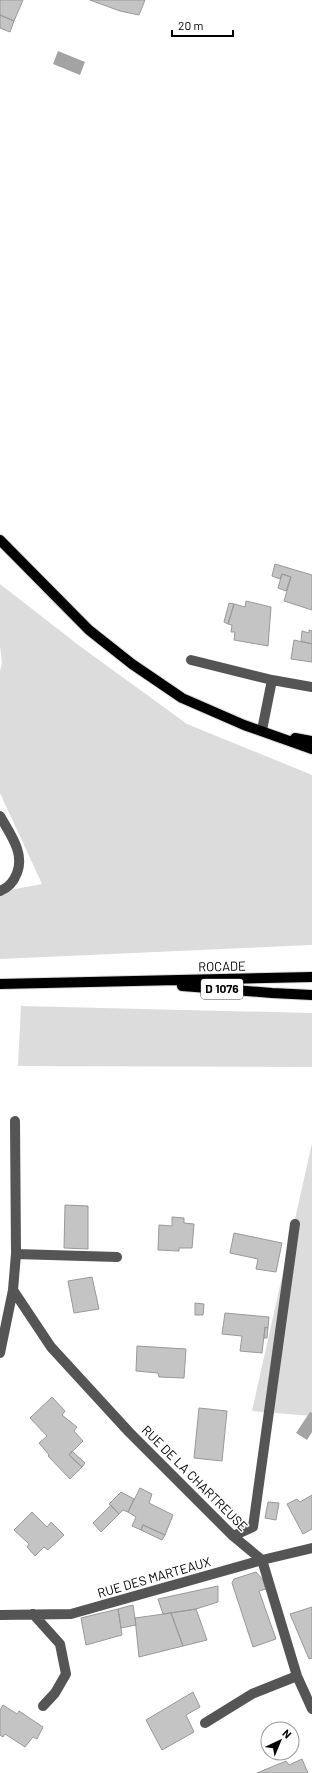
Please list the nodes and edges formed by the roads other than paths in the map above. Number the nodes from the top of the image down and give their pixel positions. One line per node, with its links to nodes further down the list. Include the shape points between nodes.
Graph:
1 (0, 541): 5 (main road, via 89,630 132,664 182,698)
2 (191, 660): 3 (street)
3 (272, 680): 4 (street); 5 (street)
4 (312, 687)
5 (262, 730): 6 (main road)
6 (281, 737): 7 (main road); 8 (main road)
7 (312, 740)
8 (312, 749)
9 (0, 816): 10 (street, via 16,844 21,864 14,881)
10 (0, 891)
11 (312, 977): 12 (main road, ROCADE / D 1076)
12 (133, 982): 13 (main road, ROCADE / D 1076); 14 (main road, ROCADE / D 1076)
13 (0, 984)
14 (312, 995)
15 (15, 1121): 17 (street)
16 (295, 1224): 21 (street, via 253,1526)
17 (16, 1254): 18 (street); 19 (street)
18 (116, 1257)
19 (13, 1290): 20 (street); 21 (street, RUE DE LA CHARTREUSE, via 51,1347 129,1432)
20 (0, 1353)
21 (233, 1536): 23 (street, RUE DE LA CHARTREUSE)
22 (312, 1548): 23 (street, RUE DES MARTEAUX)
23 (262, 1560): 25 (street, RUE DES MARTEAUX, via 71,1614); 26 (street)
24 (0, 1614): 25 (street, RUE DES MARTEAUX)
25 (33, 1614): 27 (street, via 60,1644 66,1674 55,1693)
26 (297, 1676): 28 (street); 29 (street, via 252,1694)
27 (42, 1706)
28 (312, 1709)
29 (205, 1723)

